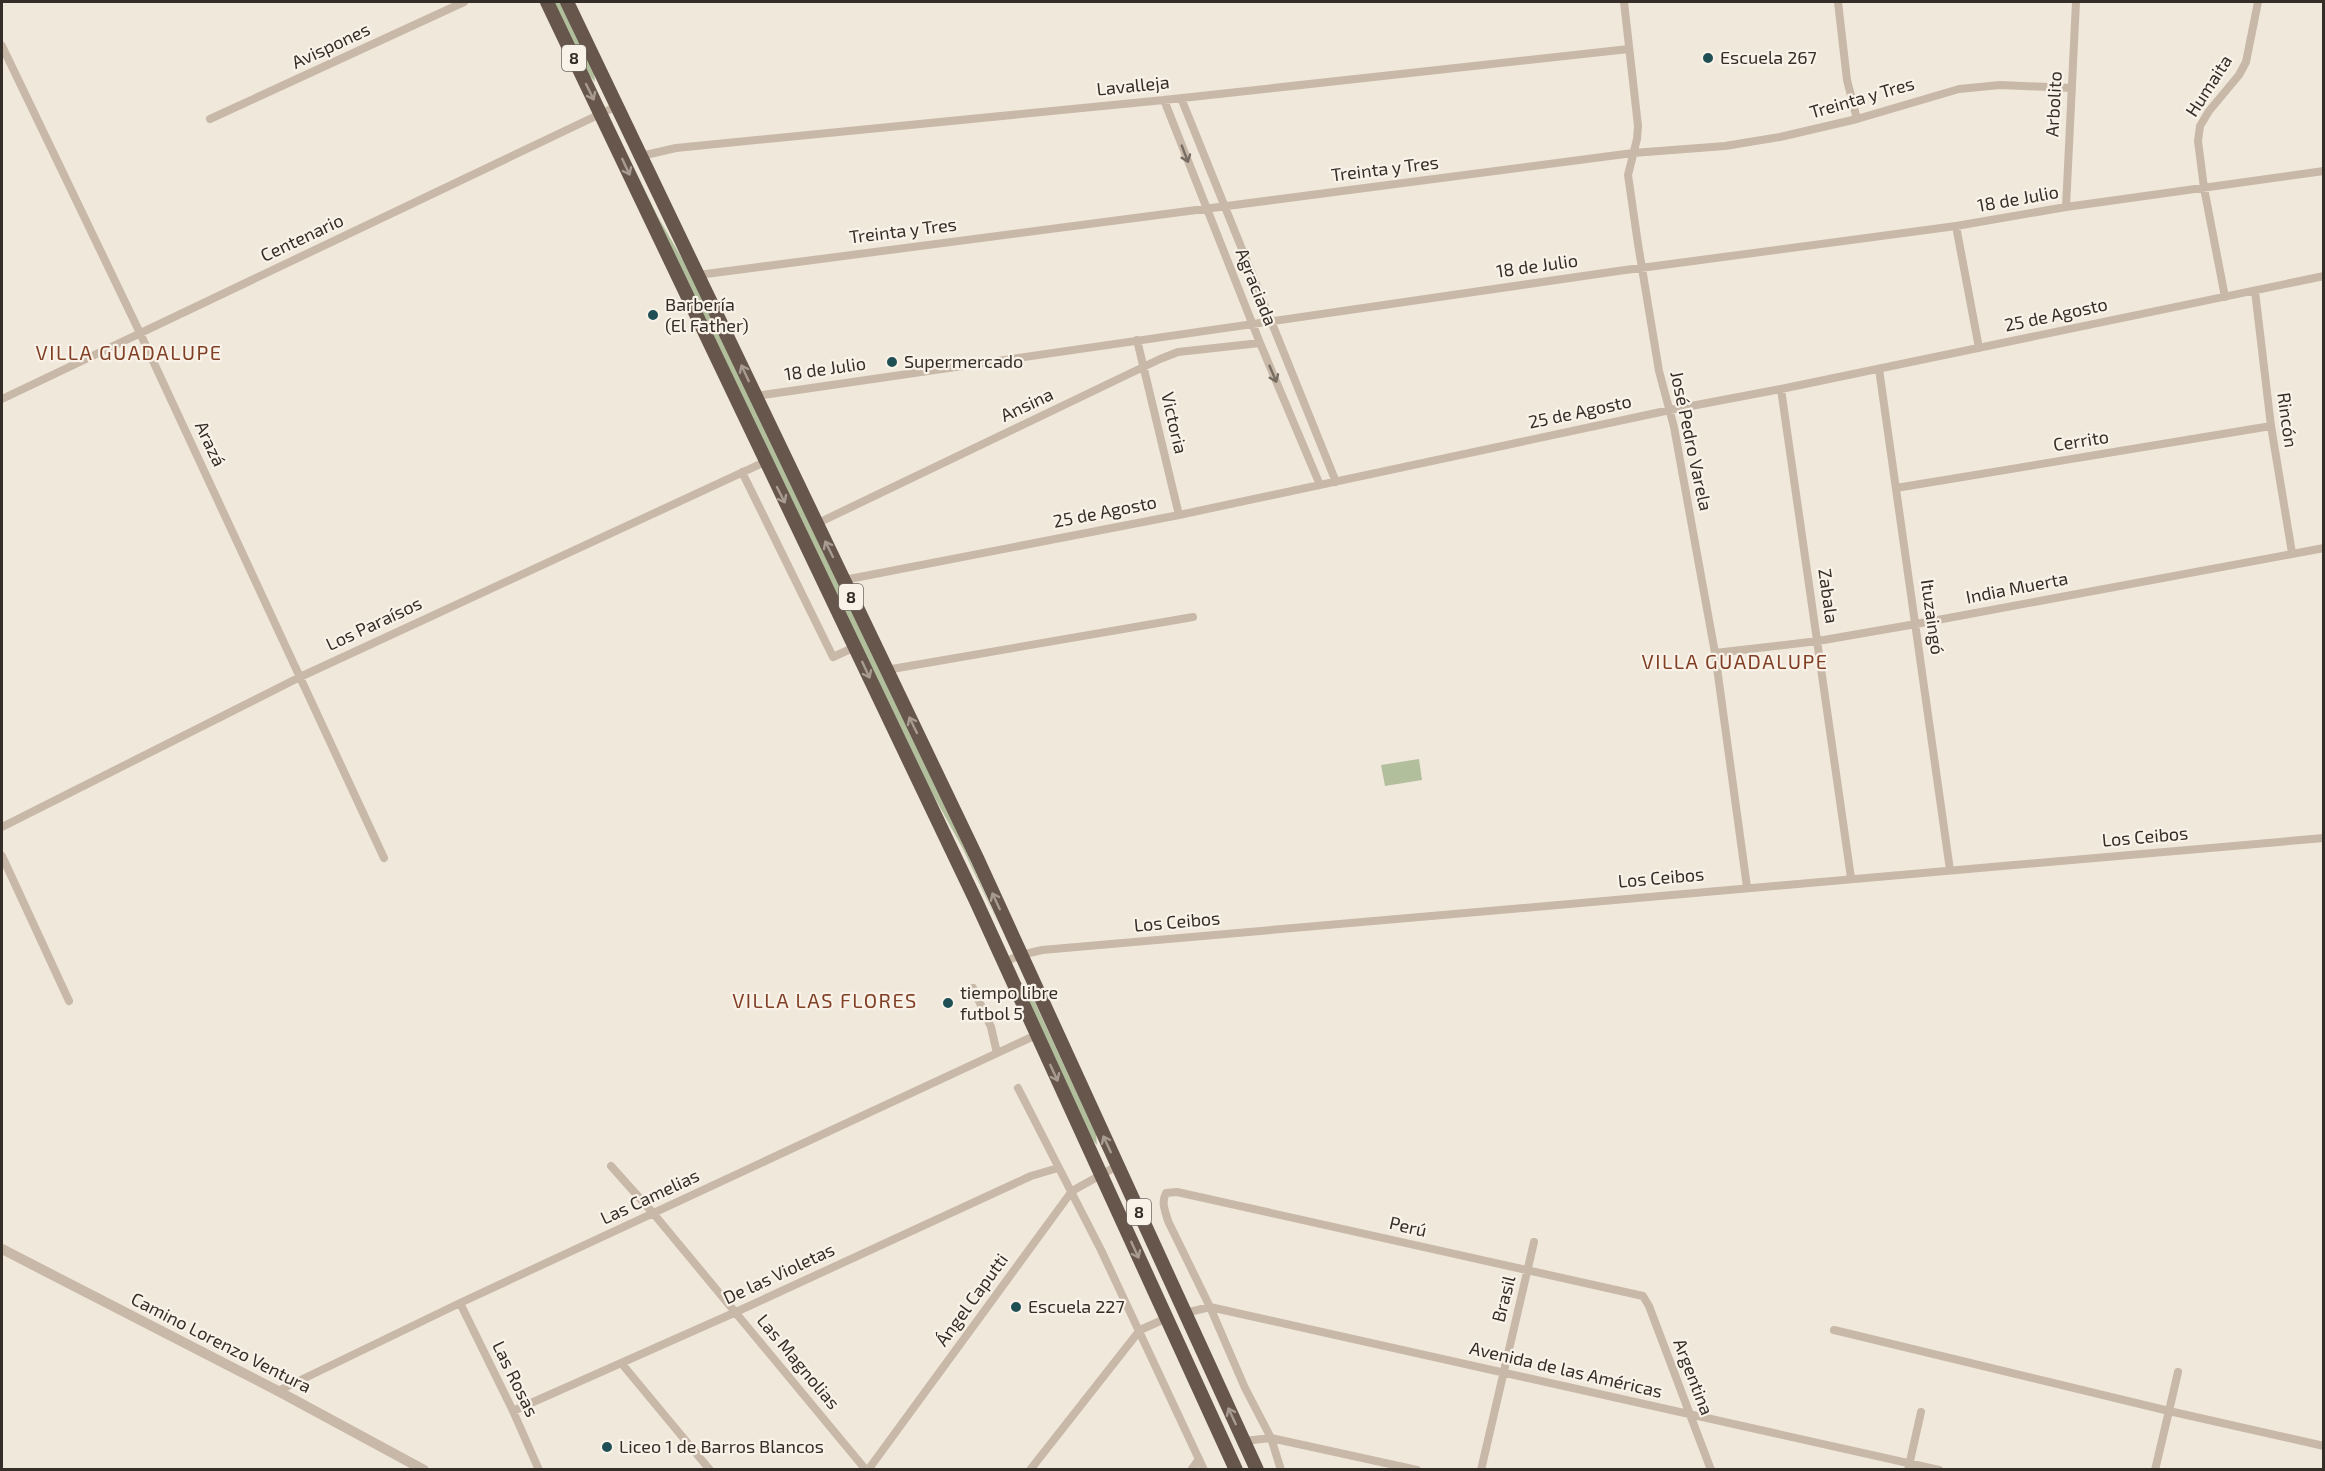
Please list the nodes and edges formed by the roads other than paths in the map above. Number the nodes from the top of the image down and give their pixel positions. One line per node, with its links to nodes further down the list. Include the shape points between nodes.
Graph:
1 (465, 2): 15 (street, Avispones)
2 (547, 2): 14 (highway, 8, one-way to 14)
3 (567, 2): 13 (highway, 8)
4 (1624, 2): 9 (street, José Pedro Varela)
5 (1838, 2): 16 (street, via 1847,80)
6 (2076, 2): 10 (street, Arbolito)
7 (2258, 2): 20 (street, Humaita, via 2246,62 2200,126)
8 (2, 46): 32 (street, Arazá)
9 (1629, 49): 11 (street, Lavalleja); 17 (street, José Pedro Varela, via 1638,126)
10 (2072, 88): 16 (street, Treinta y Tres, via 2000,85 1959,89); 22 (street, Arbolito)
11 (1181, 98): 12 (street, Lavalleja); 21 (street, Agraciada)
12 (1164, 100): 18 (street, Lavalleja, via 676,148); 23 (street, Agraciada, one-way to 23)
13 (617, 106): 14 (street, Centenario); 18 (highway, 8)
14 (601, 114): 32 (street, Centenario); 43 (highway, 8, one-way to 43)
15 (210, 119)
16 (1857, 119): 17 (street, Treinta y Tres, via 1725,146)
17 (1633, 153): 21 (street, Treinta y Tres); 25 (street, José Pedro Varela, via 1629,175)
18 (641, 156): 26 (highway, 8)
19 (2324, 171): 20 (street, 18 de Julio)
20 (2204, 188): 22 (street, 18 de Julio); 29 (street)
21 (1223, 207): 23 (street, Treinta y Tres); 30 (street, Agraciada)
22 (2066, 207): 24 (street, 18 de Julio)
23 (1206, 209): 26 (street, Treinta y Tres); 31 (street, Agraciada)
24 (1956, 226): 25 (street, 18 de Julio); 35 (street)
25 (1642, 268): 30 (street, 18 de Julio); 41 (street, José Pedro Varela, via 1659,371)
26 (698, 275): 39 (highway, 8, one-way to 26)
27 (2324, 276): 28 (street, 25 de Agosto)
28 (2254, 291): 29 (street, 25 de Agosto); 42 (street, Rincón)
29 (2225, 297): 35 (street, 25 de Agosto)
30 (1270, 322): 31 (street, 18 de Julio); 45 (street, Agraciada)
31 (1253, 325): 33 (street, 18 de Julio); 34 (street, Agraciada)
32 (140, 333): 40 (street, Centenario); 59 (street, Arazá)
33 (1137, 340): 36 (street, Victoria); 39 (street, 18 de Julio)
34 (1260, 343): 36 (street, Ansina, via 1178,352); 46 (street, Agraciada, one-way to 46)
35 (1979, 348): 37 (street, 25 de Agosto)
36 (1144, 368): 48 (street, Victoria); 49 (street, Ansina)
37 (1879, 369): 38 (street, 25 de Agosto); 47 (street, Ituzaingó)
38 (1780, 389): 41 (street, 25 de Agosto); 55 (street, Zabala)
39 (756, 396): 49 (highway, 8)
40 (2, 399)
41 (1670, 410): 45 (street, 25 de Agosto); 57 (street, José Pedro Varela)
42 (2271, 426): 47 (street, Cerrito); 51 (street, Rincón)
43 (765, 462): 44 (street, Los Paraísos); 56 (highway, 8, one-way to 56)
44 (742, 472): 56 (street, via 833,657); 59 (street, Los Paraísos)
45 (1336, 482): 46 (street, 25 de Agosto)
46 (1320, 485): 48 (street, 25 de Agosto)
47 (1896, 489): 54 (street, Ituzaingó)
48 (1179, 514): 52 (street, 25 de Agosto)
49 (816, 524): 52 (highway, 8, one-way to 49)
50 (2324, 548): 51 (street, India Muerta)
51 (2292, 553): 54 (street, India Muerta)
52 (843, 580): 58 (highway, 8)
53 (1193, 617): 58 (street)
54 (1916, 624): 55 (street, India Muerta); 64 (street, Ituzaingó)
55 (1818, 640): 57 (street, India Muerta); 65 (street, Zabala)
56 (855, 647): 68 (highway, 8, one-way to 68)
57 (1715, 653): 66 (street, José Pedro Varela)
58 (886, 669): 67 (highway, 8, one-way to 58)
59 (300, 677): 60 (street, Los Paraísos); 63 (street, Arazá)
60 (2, 826)
61 (2324, 838): 64 (street, Los Ceibos)
62 (2, 856): 70 (street)
63 (384, 858)
64 (1950, 870): 65 (street, Los Ceibos)
65 (1851, 878): 66 (street, Los Ceibos)
66 (1747, 887): 67 (street, Los Ceibos, via 1042,950)
67 (1021, 955): 68 (street, Los Ceibos); 75 (highway, 8, one-way to 67)
68 (1004, 962): 71 (highway, 8)
69 (973, 988): 72 (street, via 992,1027)
70 (69, 1001)
71 (1036, 1035): 72 (street, Las Camelias); 77 (highway, 8, one-way to 77)
72 (997, 1053): 79 (street, Las Camelias)
73 (1018, 1088): 76 (street)
74 (611, 1166): 79 (street, Las Magnolias)
75 (1118, 1166): 77 (street, Ángel Caputti); 87 (highway, 8)
76 (1058, 1168): 78 (street); 86 (street, De las Violetas, via 1031,1176)
77 (1100, 1174): 78 (street, Ángel Caputti); 88 (highway, 8, one-way to 88)
78 (1072, 1191): 89 (street); 107 (street, Ángel Caputti)
79 (653, 1213): 84 (street, Las Camelias); 86 (street, Las Magnolias)
80 (1534, 1242): 82 (street, Brasil)
81 (2, 1249): 94 (street, Camino Lorenzo Ventura)
82 (1528, 1271): 83 (street, Perú); 85 (street, Perú, via 1177,1192 1166,1193 1163,1199 1168,1221); 92 (street, Brasil)
83 (1643, 1296): 98 (street, Argentina)
84 (460, 1303): 94 (street, Las Camelias); 95 (street, Las Rosas)
85 (1210, 1307): 87 (street, Avenida de las Américas); 92 (street, Avenida de las Américas); 99 (street)
86 (736, 1312): 91 (street, De las Violetas); 107 (street, Las Magnolias)
87 (1185, 1313): 100 (highway, 8, one-way to 87)
88 (1167, 1318): 89 (street); 111 (highway, 8)
89 (1140, 1330): 102 (street); 108 (street)
90 (1834, 1330): 96 (street)
91 (622, 1364): 95 (street, De las Violetas); 106 (street)
92 (1504, 1372): 98 (street, Avenida de las Américas); 115 (street, Brasil)
93 (2178, 1372): 96 (street)
94 (278, 1391): 104 (street, Camino Lorenzo Ventura)
95 (513, 1411): 105 (street, Las Rosas)
96 (2169, 1411): 101 (street); 118 (street)
97 (1921, 1412): 103 (street)
98 (1689, 1415): 103 (street, Avenida de las Américas); 116 (street, Argentina)
99 (1271, 1438): 100 (street); 113 (street); 114 (street)
100 (1244, 1441): 112 (highway, 8)
101 (2324, 1446)
102 (1199, 1460): 109 (street); 110 (street)
103 (1909, 1466): 117 (street, Avenida de las Américas)
104 (424, 1470)
105 (539, 1470)
106 (710, 1470)
107 (867, 1470)
108 (1030, 1470)
109 (1191, 1470)
110 (1204, 1470)
111 (1236, 1470)
112 (1257, 1470)
113 (1281, 1470)
114 (1417, 1470)
115 (1481, 1470)
116 (1711, 1470)
117 (1939, 1470)
118 (2155, 1470)

